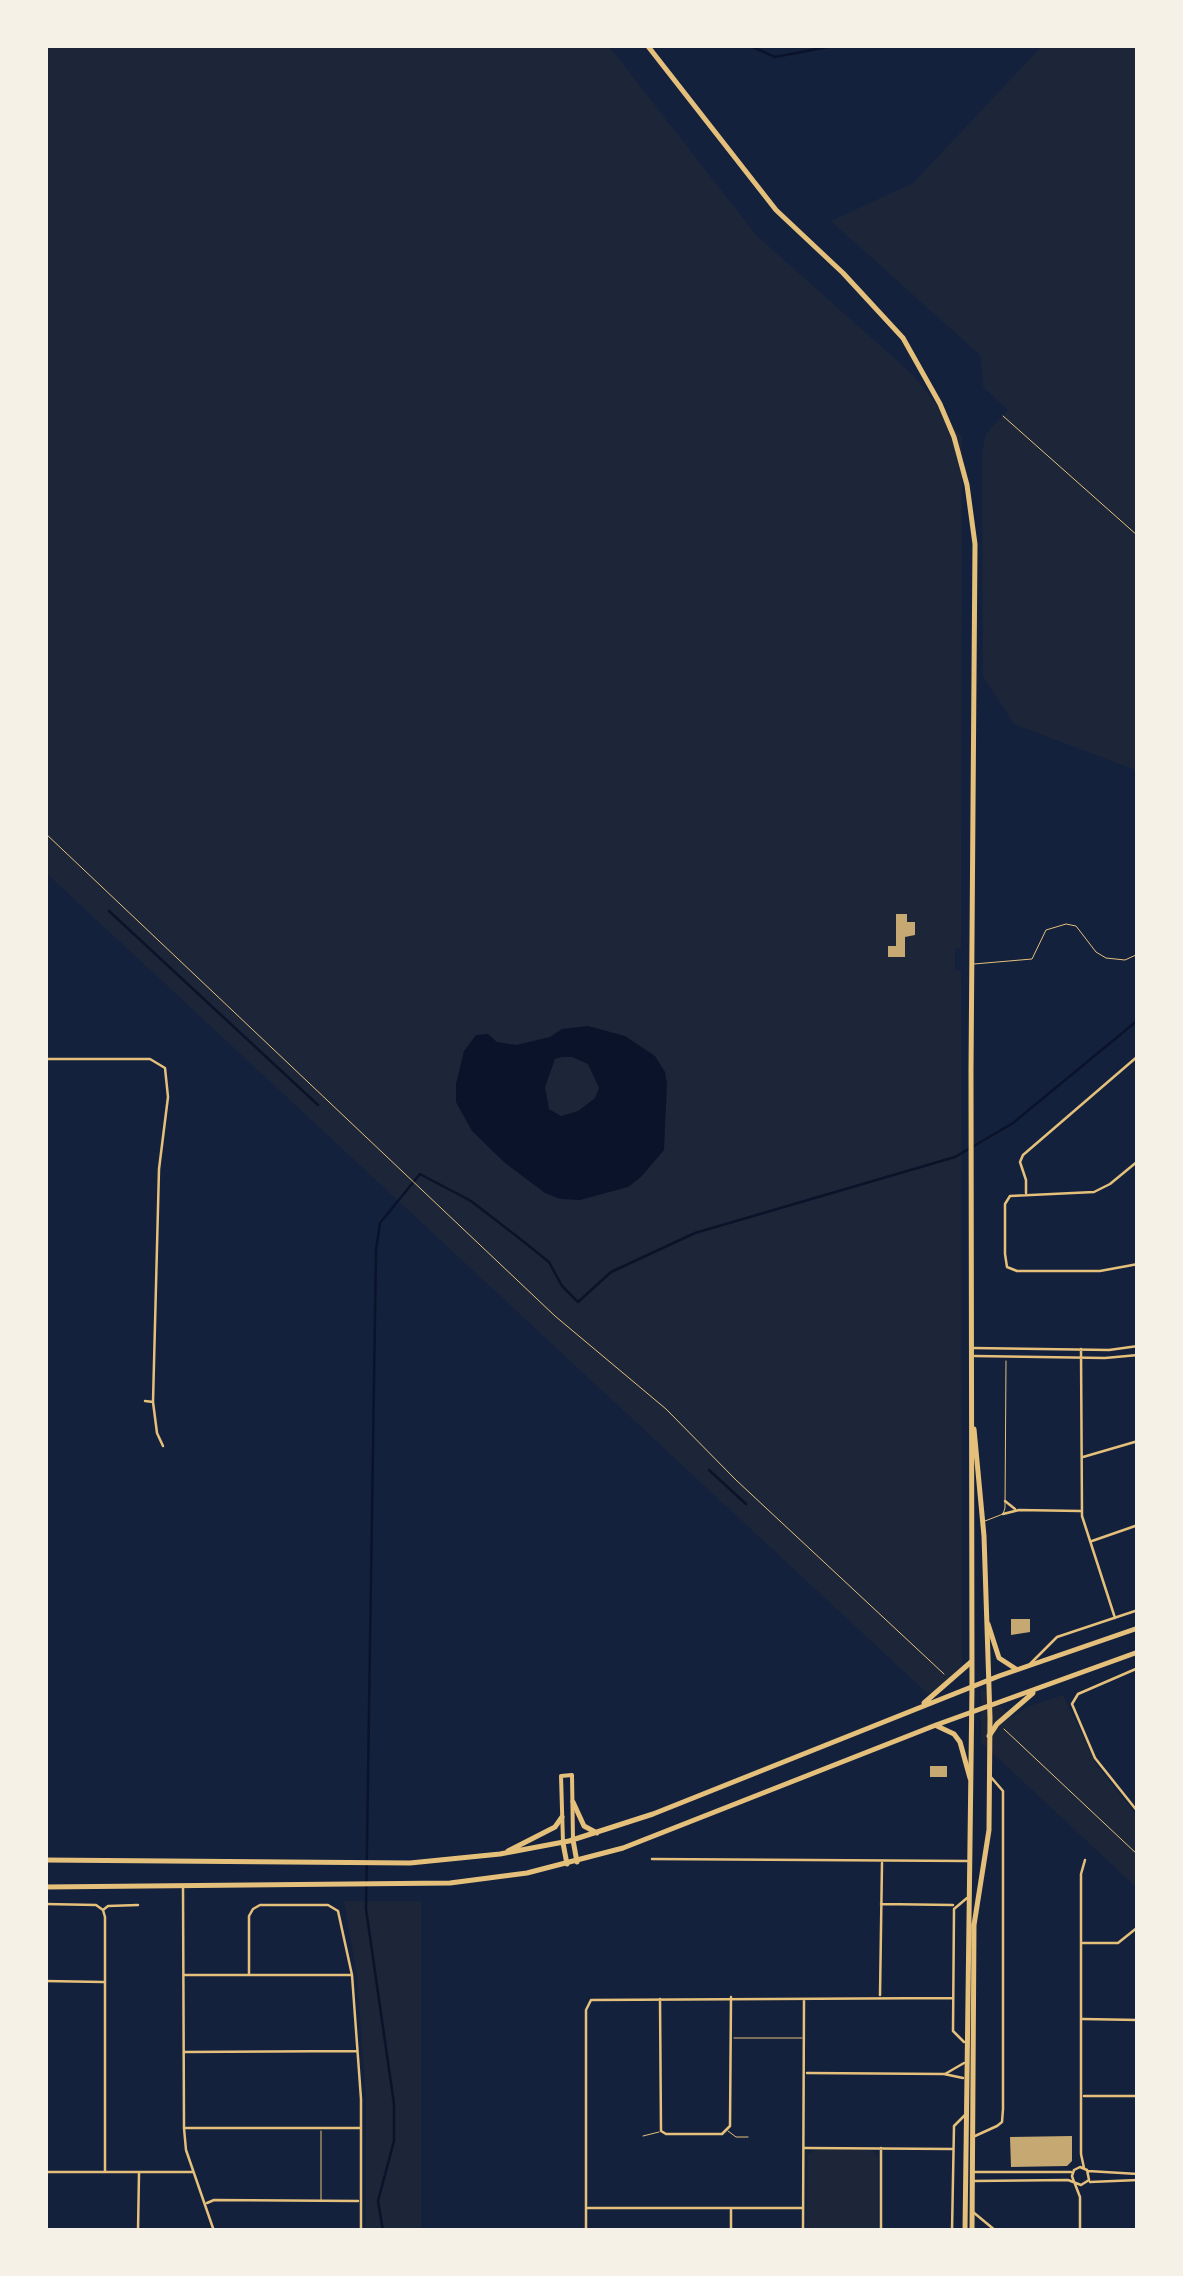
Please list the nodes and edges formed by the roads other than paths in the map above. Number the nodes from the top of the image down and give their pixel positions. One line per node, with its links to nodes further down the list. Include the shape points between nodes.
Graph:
1 (646, 45): 5 (main road, via 776,210 902,338 958,452 975,544)
2 (1004, 416): 3 (lane)
3 (1138, 536)
4 (1138, 954): 5 (lane, via 1106,958 1066,924 1046,930 1032,958)
5 (972, 964): 14 (main road)
6 (1138, 1056): 9 (street, via 1023,1154)
7 (45, 1059): 11 (street, via 150,1059 165,1068)
8 (1137, 1163): 9 (street, via 1094,1192)
9 (1026, 1195): 12 (street, via 1006,1201 1008,1268 1100,1271)
10 (147, 1259): 11 (street)
11 (155, 1259): 23 (street)
12 (1138, 1264)
13 (1138, 1346): 16 (street)
14 (971, 1348): 15 (street); 18 (main road)
15 (1006, 1349): 16 (street); 19 (street)
16 (1081, 1350): 20 (street)
17 (1138, 1354): 20 (street)
18 (971, 1356): 19 (street); 22 (main road)
19 (1006, 1358): 20 (street); 27 (lane)
20 (1081, 1358): 26 (street)
21 (144, 1401): 23 (street)
22 (971, 1401): 31 (main road); 39 (main road)
23 (153, 1402): 25 (street)
24 (1138, 1441): 26 (street)
25 (163, 1446)
26 (1081, 1457): 29 (street)
27 (1005, 1501): 28 (street); 30 (lane)
28 (1019, 1510): 29 (street); 30 (street)
29 (1081, 1511): 33 (street)
30 (1004, 1514): 31 (lane)
31 (983, 1522): 36 (main road)
32 (1138, 1526): 33 (street)
33 (1090, 1542): 35 (street)
34 (1138, 1610): 35 (street)
35 (1115, 1618): 40 (street, via 1058,1637)
36 (988, 1624): 40 (main road, via 999,1658); 42 (main road)
37 (1138, 1628): 40 (main road)
38 (1138, 1652): 44 (main road)
39 (971, 1662): 43 (main road); 46 (main road)
40 (1022, 1668): 42 (main road)
41 (1138, 1668): 53 (street, via 1072,1702 1095,1758)
42 (989, 1680): 43 (main road); 45 (main road)
43 (972, 1687): 46 (main road); 47 (main road)
44 (1039, 1688): 45 (main road); 49 (main road)
45 (990, 1706): 47 (main road); 49 (main road)
46 (917, 1708): 55 (main road)
47 (971, 1712): 48 (main road); 51 (main road)
48 (936, 1725): 51 (main road, via 960,1742); 63 (main road)
49 (990, 1736): 50 (main road)
50 (989, 1774): 96 (main road, via 986,1858 974,1925); 107 (street, via 1004,1791 1003,2109 1002,2122)
51 (970, 1778): 62 (main road)
52 (572, 1802): 54 (street, via 572,1775 561,1776); 55 (main road, via 584,1826); 56 (street)
53 (1138, 1812)
54 (562, 1818): 57 (street); 58 (main road)
55 (597, 1833): 56 (main road)
56 (572, 1840): 57 (main road); 63 (main road)
57 (564, 1842): 58 (main road); 65 (main road)
58 (500, 1854): 60 (main road, via 410,1863)
59 (652, 1859): 64 (street)
60 (45, 1860)
61 (1085, 1860): 75 (street)
62 (968, 1861): 64 (street); 68 (main road)
63 (577, 1862): 65 (main road)
64 (882, 1862): 70 (street)
65 (567, 1864): 66 (main road, via 412,1884)
66 (183, 1886): 67 (main road); 76 (street)
67 (45, 1888)
68 (967, 1898): 72 (street); 90 (main road)
69 (45, 1904): 73 (street)
70 (880, 1904): 72 (street); 83 (street)
71 (138, 1905): 73 (street)
72 (955, 1906): 85 (street)
73 (102, 1910): 80 (street)
74 (1138, 1926): 75 (street, via 1118,1943)
75 (1081, 1943): 86 (street)
76 (184, 1975): 77 (street); 91 (street)
77 (249, 1975): 78 (street); 78 (street, via 253,1908 328,1905 340,1915)
78 (352, 1975): 92 (street)
79 (45, 1981): 80 (street)
80 (105, 1982): 115 (street)
81 (660, 1997): 84 (street); 103 (street); 127 (street, via 591,2000 586,2010)
82 (804, 1997): 83 (street); 84 (street); 89 (street)
83 (880, 1997): 85 (street)
84 (731, 1998): 88 (street)
85 (953, 1998): 90 (street, via 954,2034)
86 (1082, 2019): 87 (street); 97 (street)
87 (1138, 2020)
88 (730, 2038): 89 (lane); 104 (street)
89 (804, 2038): 94 (street)
90 (966, 2043): 93 (main road)
91 (184, 2052): 92 (street); 100 (street)
92 (358, 2052): 102 (street)
93 (965, 2061): 95 (street); 96 (main road)
94 (804, 2073): 95 (street); 108 (street)
95 (944, 2074): 96 (street)
96 (969, 2078): 99 (main road); 107 (main road)
97 (1082, 2096): 98 (street); 111 (street)
98 (1138, 2096)
99 (965, 2115): 110 (street, via 956,2122); 117 (main road)
100 (184, 2128): 101 (street); 116 (street)
101 (321, 2128): 102 (street); 123 (lane)
102 (361, 2128): 124 (street)
103 (661, 2130): 104 (street); 105 (lane)
104 (728, 2131): 106 (lane)
105 (643, 2136)
106 (748, 2137)
107 (974, 2137): 117 (main road)
108 (802, 2148): 109 (street); 128 (street)
109 (881, 2148): 110 (street); 137 (street)
110 (953, 2149): 138 (street)
111 (1081, 2154): 112 (street); 113 (street)
112 (1086, 2170): 113 (street); 119 (street); 122 (street)
113 (1074, 2171): 117 (street); 121 (street)
114 (45, 2172): 115 (street)
115 (106, 2172): 118 (street)
116 (193, 2172): 118 (street); 126 (street)
117 (969, 2172): 120 (main road)
118 (138, 2173): 131 (street)
119 (1138, 2177): 122 (street)
120 (969, 2181): 121 (street); 130 (main road); 139 (main road)
121 (1074, 2182): 122 (street); 125 (street)
122 (1086, 2183): 125 (street)
123 (321, 2201): 124 (street); 126 (street)
124 (361, 2201): 133 (street)
125 (1080, 2202): 142 (street)
126 (206, 2204): 132 (street)
127 (586, 2208): 129 (street); 134 (street)
128 (803, 2208): 129 (street); 136 (street)
129 (731, 2209): 135 (street)
130 (972, 2211): 140 (main road); 141 (street)
131 (138, 2231)
132 (214, 2231)
133 (361, 2231)
134 (586, 2231)
135 (731, 2231)
136 (803, 2231)
137 (881, 2231)
138 (952, 2231)
139 (965, 2231)
140 (972, 2231)
141 (996, 2231)
142 (1080, 2231)

